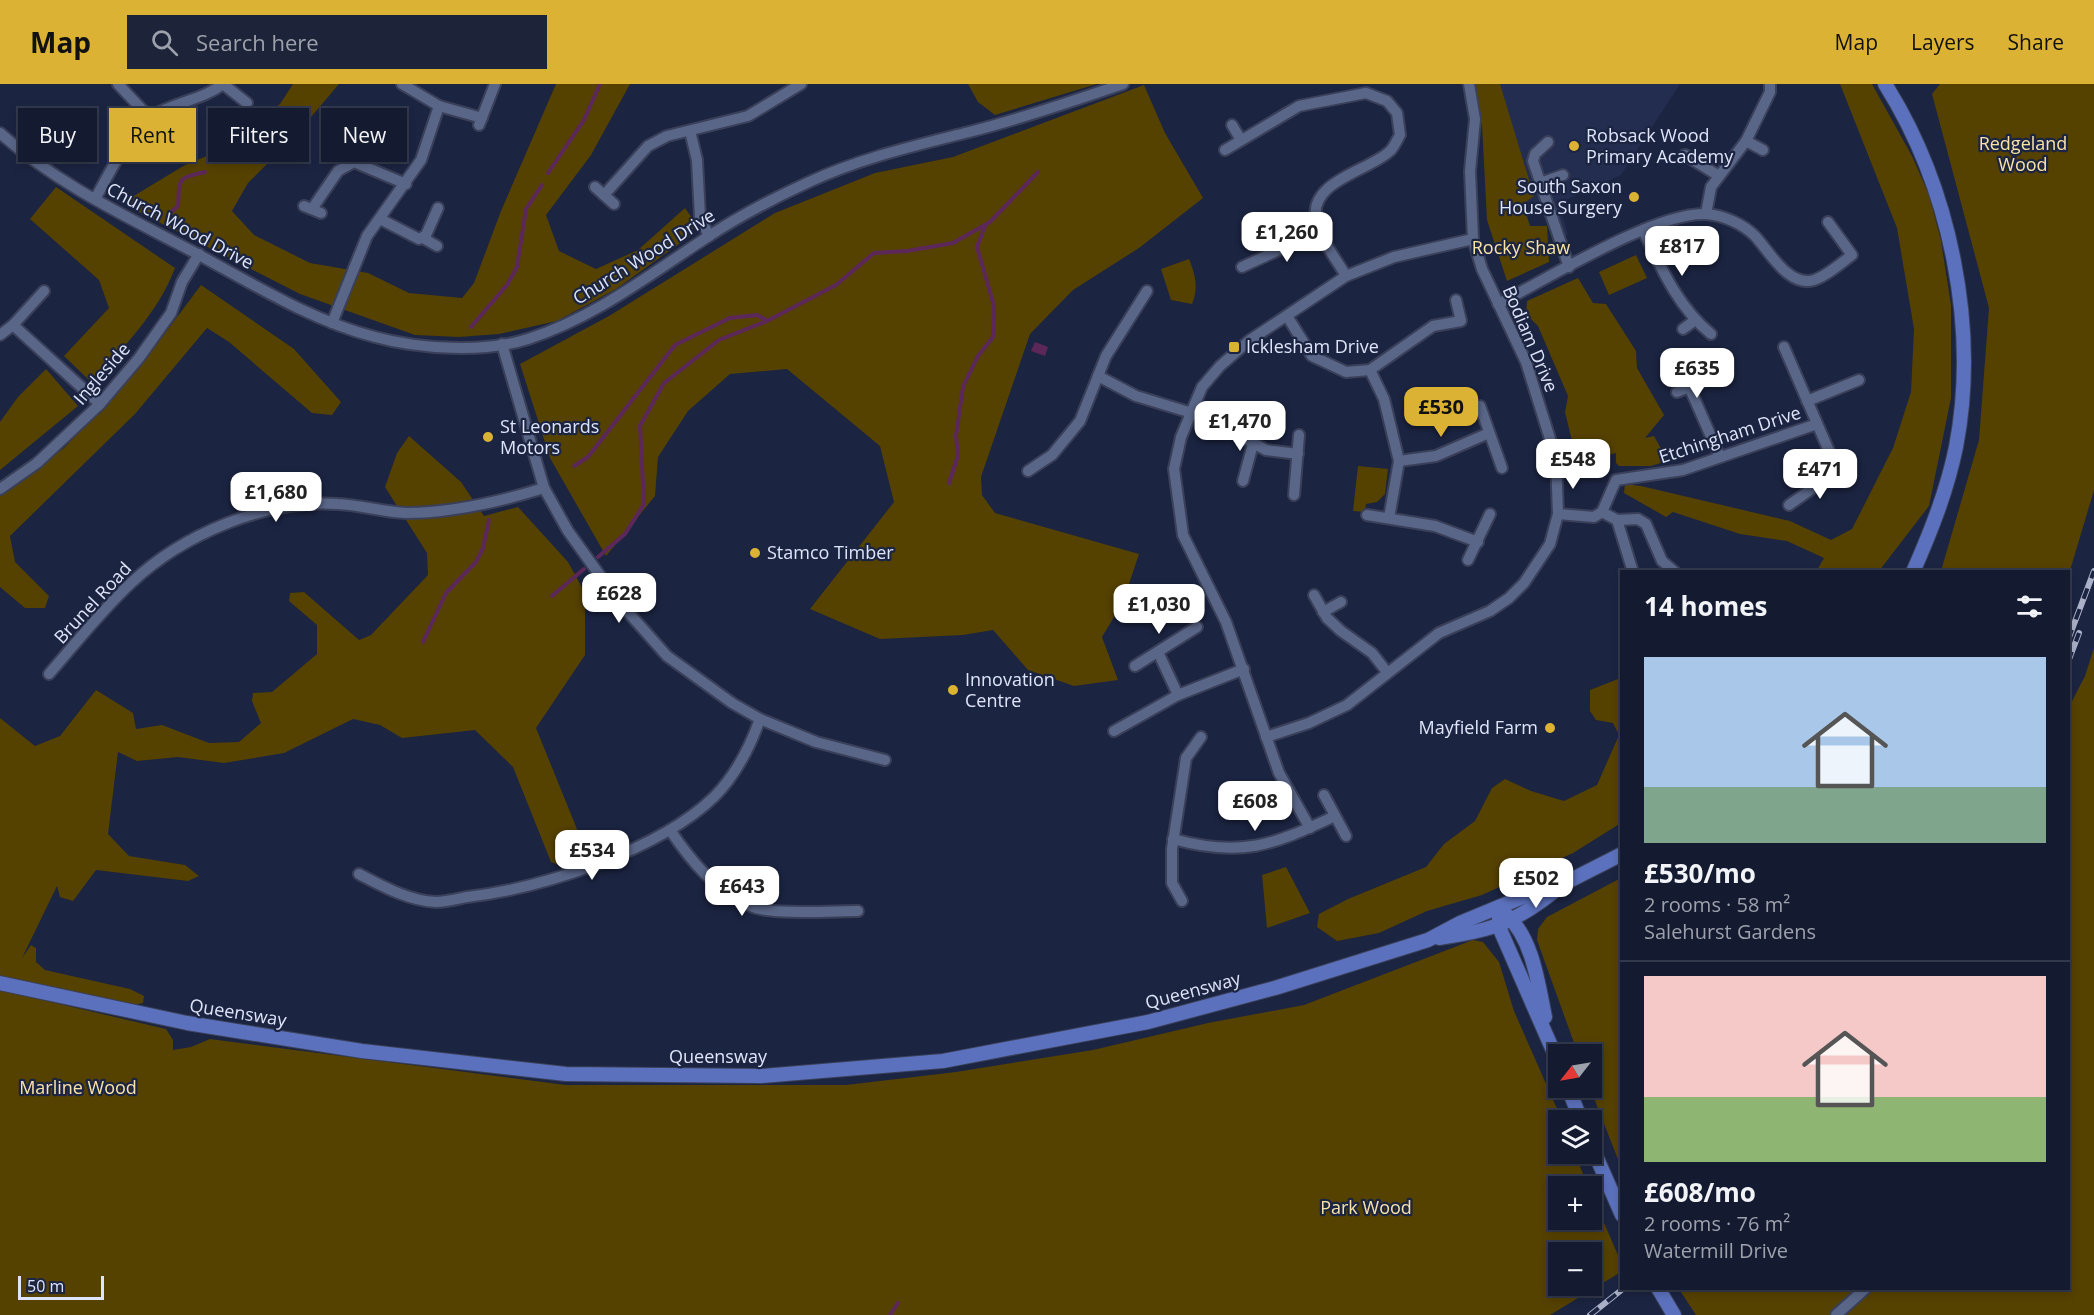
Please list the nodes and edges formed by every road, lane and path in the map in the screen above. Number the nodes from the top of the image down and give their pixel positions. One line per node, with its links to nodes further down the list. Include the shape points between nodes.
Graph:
1 (118, 84): 12 (street)
2 (223, 84): 10 (street); 13 (street, via 212,93)
3 (402, 84): 11 (street)
4 (495, 84): 11 (street, via 480,122)
5 (801, 84): 15 (street, via 748,116)
6 (1123, 84): 40 (street, Church Wood Drive, via 982,129 869,158 764,203)
7 (1469, 84): 42 (street, Bodiam Drive, via 1475,119 1470,171)
8 (1885, 84): 95 (main road, via 1936,190 1950,240 1962,329 1961,414 1956,447 1938,514)
9 (1770, 85): 18 (street)
10 (247, 103)
11 (439, 106): 28 (street, via 421,160)
12 (141, 108)
13 (173, 108)
14 (1232, 125): 17 (street)
15 (690, 131): 30 (street, via 667,136 648,146); 40 (street, via 697,160 700,217)
16 (0, 133): 31 (street, Church Wood Drive)
17 (1241, 140): 20 (street); 39 (street, via 1299,106 1366,93 1387,101 1397,113 1400,135 1390,151 1328,189 1316,205)
18 (1746, 141): 21 (street); 26 (street)
19 (1548, 142): 27 (street, via 1533,161)
20 (1225, 150)
21 (1763, 150)
22 (1685, 155): 26 (street)
23 (115, 162): 31 (street)
24 (354, 162): 28 (street); 34 (street, via 338,171)
25 (1563, 175): 27 (street)
26 (1719, 176): 35 (street, via 1711,187)
27 (1540, 183): 46 (street)
28 (406, 184): 36 (street)
29 (595, 187): 30 (street)
30 (604, 195): 32 (street)
31 (95, 199): 44 (street, Church Wood Drive)
32 (614, 204)
33 (438, 208): 41 (street)
34 (312, 209)
35 (1706, 214): 37 (street, via 1737,223 1787,273 1802,281 1815,280 1852,255); 38 (street, via 1684,216)
36 (380, 219): 41 (street, via 410,236); 54 (street, via 367,236)
37 (1828, 222)
38 (1643, 230): 46 (street); 53 (street, via 1665,278)
39 (1320, 231): 45 (street); 47 (street)
40 (709, 236): 59 (street, Church Wood Drive, via 604,305 526,340)
41 (423, 238): 43 (street)
42 (1473, 239): 47 (street, via 1394,257); 51 (street, Bodiam Drive)
43 (437, 246)
44 (199, 255): 54 (street, Church Wood Drive); 68 (street, Ingleside, via 182,282 171,313)
45 (1242, 267)
46 (1569, 267): 51 (street)
47 (1346, 276): 52 (street)
48 (44, 291): 55 (street)
49 (1147, 291): 62 (street, via 1106,356)
50 (1456, 300): 61 (street, via 1466,320 1434,326)
51 (1498, 304): 87 (street, Bodiam Drive, via 1526,362 1556,458)
52 (1287, 315): 61 (street, via 1312,356 1346,372); 70 (street, via 1220,366 1202,387)
53 (1694, 321): 56 (street); 57 (street)
54 (332, 323): 59 (street, Church Wood Drive, via 408,345)
55 (13, 326): 58 (street); 68 (street)
56 (1683, 329)
57 (1711, 334)
58 (0, 335)
59 (502, 344): 82 (street)
60 (1784, 347): 67 (street, Etchingham Drive)
61 (1371, 370): 77 (street, via 1384,399)
62 (1098, 376): 70 (street, via 1136,396); 79 (street, via 1080,421 1052,455)
63 (1706, 380): 65 (street)
64 (1859, 380): 67 (street, Etchingham Drive)
65 (1689, 385): 66 (street); 76 (street)
66 (1677, 392)
67 (1807, 401): 71 (street, Etchingham Drive)
68 (100, 404): 81 (street, Ingleside, via 38,462)
69 (1480, 406): 72 (street)
70 (1191, 413): 74 (street, via 1234,430); 102 (street, via 1180,437 1174,469 1178,513 1189,551 1226,622)
71 (1817, 424): 76 (street, Etchingham Drive); 84 (street, Etchingham Drive, via 1829,451 1824,470 1813,488)
72 (1489, 433): 77 (street, via 1436,456); 78 (street)
73 (1299, 435): 75 (street)
74 (1253, 444): 75 (street, via 1266,450); 80 (street)
75 (1298, 454): 83 (street)
76 (1720, 457): 85 (street, Etchingham Drive, via 1658,476 1616,480)
77 (1399, 461): 89 (street)
78 (1502, 468)
79 (1028, 471)
80 (1243, 481)
81 (0, 489)
82 (544, 489): 104 (street, Brunel Road, via 502,501 434,511 404,513 336,504 261,512 231,521 178,548 132,582); 106 (street, via 568,531 619,602 667,656)
83 (1294, 495)
84 (1790, 505)
85 (1602, 512): 87 (street, via 1594,517); 90 (street)
86 (1490, 514): 91 (street)
87 (1558, 514): 103 (street, Bodiam Drive, via 1550,544 1524,584 1509,598 1490,611 1439,633)
88 (1367, 515): 89 (street)
89 (1389, 518): 91 (street, via 1435,526)
90 (1617, 520): 93 (street); 94 (street, via 1638,519 1646,524 1662,561)
91 (1478, 542): 92 (street)
92 (1468, 560)
93 (1632, 570)
94 (1673, 570)
95 (1914, 570)
96 (1314, 595): 98 (street)
97 (1341, 602): 98 (street)
98 (1323, 612): 103 (street, via 1341,631 1372,653)
99 (1190, 628): 100 (street)
100 (1158, 652): 101 (street); 105 (street)
101 (1135, 666)
102 (1244, 669): 105 (street); 109 (street)
103 (1387, 672): 109 (street, Bodiam Drive, via 1347,705)
104 (49, 674)
105 (1178, 694): 107 (street)
106 (760, 719): 110 (street, via 816,742); 114 (street, via 748,753 716,795)
107 (1114, 731)
108 (1201, 737): 116 (street, via 1186,758)
109 (1266, 737): 113 (street, via 1279,773)
110 (885, 760)
111 (1324, 795): 112 (street)
112 (1335, 816): 113 (street); 115 (street)
113 (1310, 828): 116 (street, via 1266,846 1227,850)
114 (670, 830): 118 (street, via 565,877 494,894 435,902 393,891); 122 (street, via 712,882 754,907)
115 (1347, 836)
116 (1173, 840): 120 (street, via 1172,883)
117 (1620, 855): 119 (main road, Queensway)
118 (359, 874)
119 (1563, 884): 121 (main road, Queensway); 123 (main road, Queensway)
120 (1182, 901)
121 (1499, 907): 123 (main road); 124 (main road); 125 (main road, Queensway)
122 (858, 911)
123 (1513, 921): 124 (main road, Queensway); 127 (main road, via 1532,962)
124 (1499, 927): 125 (main road, Queensway); 127 (main road)
125 (1428, 940): 126 (main road, Queensway, via 1275,988 1148,1022 943,1061 761,1077 566,1074 362,1051 187,1023)
126 (0, 983)
127 (1548, 1033): 128 (main road)
128 (1552, 1044)
129 (1598, 1164): 130 (main road)
130 (1620, 1211)
131 (1659, 1290): 133 (main road)
132 (1864, 1290): 134 (street)
133 (1674, 1315)
134 (1836, 1315)

